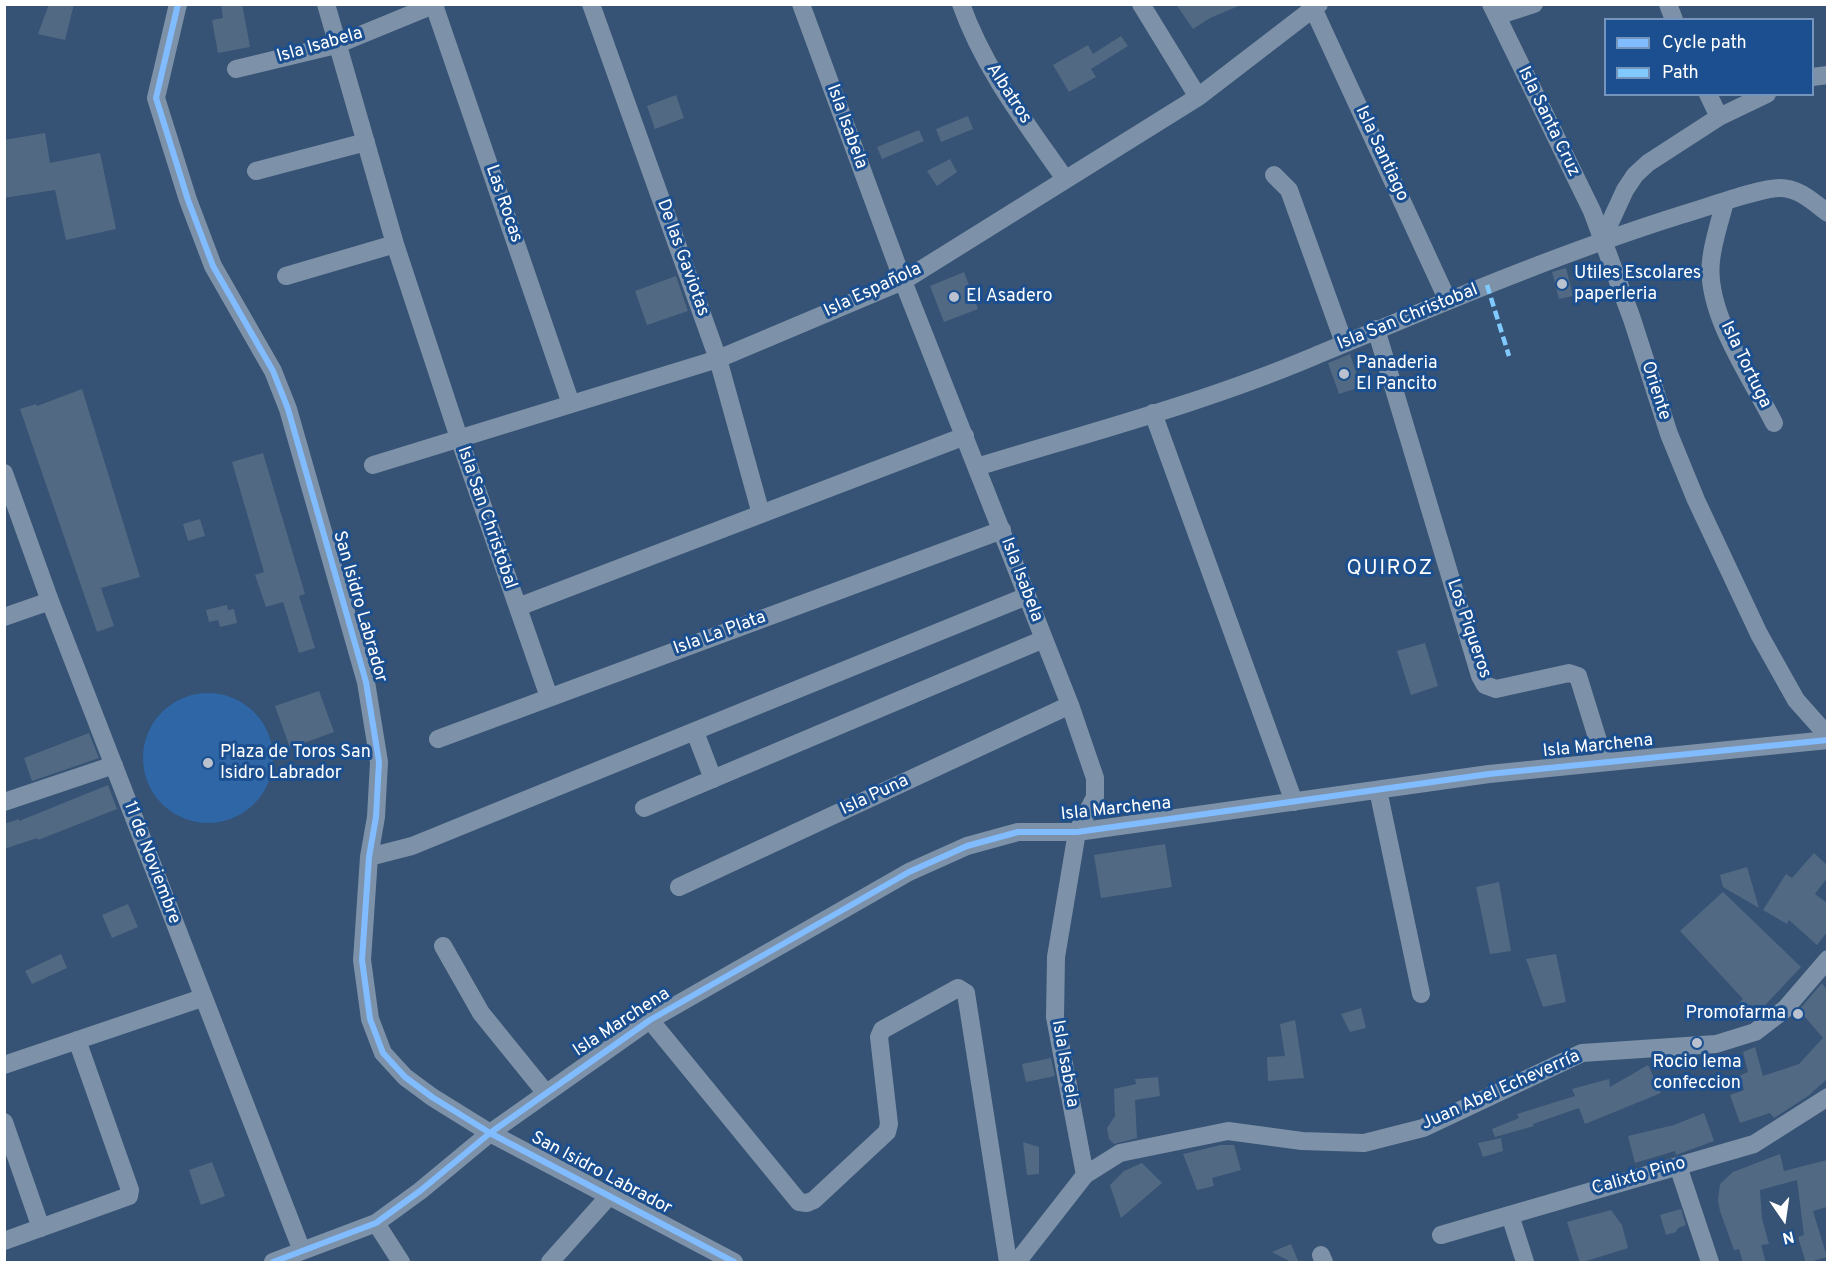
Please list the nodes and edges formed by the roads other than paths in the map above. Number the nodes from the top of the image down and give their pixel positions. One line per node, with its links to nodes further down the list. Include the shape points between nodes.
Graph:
1 (178, 4): 59 (street, San Isidro Labrador, via 156,98 213,266 273,371 288,409 366,682 379,762)
2 (326, 4): 11 (street, Isla San Christobal)
3 (591, 4): 30 (street, De las Gaviotas)
4 (801, 4): 26 (street, Isla Isabela)
5 (961, 4): 20 (street, Albatros, via 1005,94)
6 (1141, 4): 15 (street)
7 (1534, 4): 10 (street)
8 (428, 6): 11 (street, Isla Isabela); 31 (street, Las Rocas)
9 (1316, 6): 15 (street, Isla Española); 27 (street, Isla Santiago)
10 (1494, 10): 23 (street, Isla Santa Cruz, via 1592,211)
11 (336, 45): 12 (street, Isla Isabela); 17 (street, Isla San Christobal)
12 (236, 69)
13 (1709, 96): 16 (street)
14 (1763, 96): 16 (street)
15 (1198, 97): 20 (street, Isla Española)
16 (1719, 117): 23 (street, via 1635,175 1624,190)
17 (366, 142): 18 (street); 24 (street, Isla San Christobal)
18 (256, 171)
19 (1275, 176): 29 (street, via 1289,190)
20 (1065, 179): 26 (street, Isla Española)
21 (1725, 202): 22 (street, Isla San Christobal, via 1779,188 1804,195); 23 (street, Isla San Christobal); 33 (street, Isla Tortuga, via 1711,261 1711,286 1726,332)
22 (1827, 213)
23 (1602, 240): 27 (street, Isla San Christobal); 49 (street, Oriente, via 1696,500 1759,634 1796,700)
24 (395, 244): 25 (street); 35 (street, Isla San Christobal)
25 (286, 276)
26 (903, 281): 30 (street, Isla Española); 34 (street, Isla Isabela)
27 (1448, 301): 28 (street, Isla San Christobal)
28 (1376, 329): 29 (street, Isla San Christobal); 51 (street, Los Piqueros, via 1480,676 1485,685 1496,689 1569,673 1578,676)
29 (1344, 343): 32 (street, Isla San Christobal, via 1276,371)
30 (718, 359): 31 (street, Isla Española); 39 (street, De las Gaviotas)
31 (571, 404): 35 (street, Isla Española)
32 (1152, 413): 37 (street, Isla San Christobal); 56 (street)
33 (1774, 423)
34 (965, 436): 37 (street, Isla Isabela); 39 (street, Isla San Christobal)
35 (459, 438): 36 (street, Isla Española); 43 (street, Isla San Christobal)
36 (373, 465)
37 (977, 467): 40 (street, Isla Isabela)
38 (4, 472): 42 (street, 11 de Noviembre)
39 (761, 514): 43 (street, Isla San Christobal)
40 (1002, 530): 41 (street, Isla Isabela); 46 (street, Isla La Plata)
41 (1027, 596): 45 (street, Isla Isabela); 48 (street)
42 (50, 601): 44 (street); 52 (street, 11 de Noviembre)
43 (518, 607): 46 (street)
44 (4, 617)
45 (1044, 639): 47 (street, Isla Isabela); 53 (street)
46 (549, 697): 50 (street, Isla La Plata)
47 (1070, 705): 58 (street, Isla Isabela, via 1095,778 1095,797); 60 (street, Isla Puna)
48 (695, 732): 53 (street); 59 (street, via 412,846)
49 (1827, 738): 51 (street, Isla Marchena)
50 (438, 739)
51 (1604, 760): 54 (street, Isla Marchena)
52 (114, 765): 55 (street); 64 (street, 11 de Noviembre)
53 (713, 779): 57 (street)
54 (1378, 790): 56 (street, Isla Marchena); 63 (street)
55 (4, 802)
56 (1294, 802): 58 (street, Isla Marchena)
57 (644, 808)
58 (1077, 832): 65 (street, Isla Marchena, via 1018,832 968,846 909,872); 73 (street, Isla Isabela, via 1056,957 1054,992 1055,1017)
59 (369, 857): 71 (street, San Isidro Labrador, via 362,960 369,1019 383,1053 414,1084)
60 (679, 887)
61 (443, 946): 68 (street, via 481,1013)
62 (1827, 960): 73 (street, Juan Abel Echeverría, via 1777,1015 1755,1032 1716,1044 1582,1053 1423,1128 1364,1143 1302,1141 1228,1131 1120,1153)
63 (1421, 994)
64 (202, 998): 66 (street); 80 (street, 11 de Noviembre)
65 (650, 1020): 68 (street, Isla Marchena); 85 (street, via 799,1202 807,1203 887,1132 879,1038 882,1030 958,988 963,989)
66 (76, 1040): 67 (street); 77 (street, via 129,1196)
67 (4, 1065)
68 (546, 1092): 71 (street, Isla Marchena)
69 (1827, 1097): 72 (street, Calixto Pino, via 1754,1144)
70 (4, 1122): 77 (street)
71 (490, 1133): 74 (street, San Isidro Labrador); 76 (street, Isla Marchena)
72 (1678, 1166): 75 (street, Calixto Pino); 88 (street)
73 (1085, 1175): 86 (street, Juan Abel Echeverría)
74 (610, 1195): 83 (street); 84 (street, San Isidro Labrador)
75 (1510, 1215): 78 (street, Calixto Pino); 87 (street)
76 (376, 1223): 80 (street, Isla Marchena); 82 (street)
77 (41, 1228): 79 (street)
78 (1441, 1234)
79 (4, 1241)
80 (302, 1251): 81 (street, Isla Marchena)
81 (278, 1262)
82 (401, 1263)
83 (550, 1263)
84 (734, 1263)
85 (1008, 1263)
86 (1017, 1263)
87 (1525, 1263)
88 (1710, 1263)

